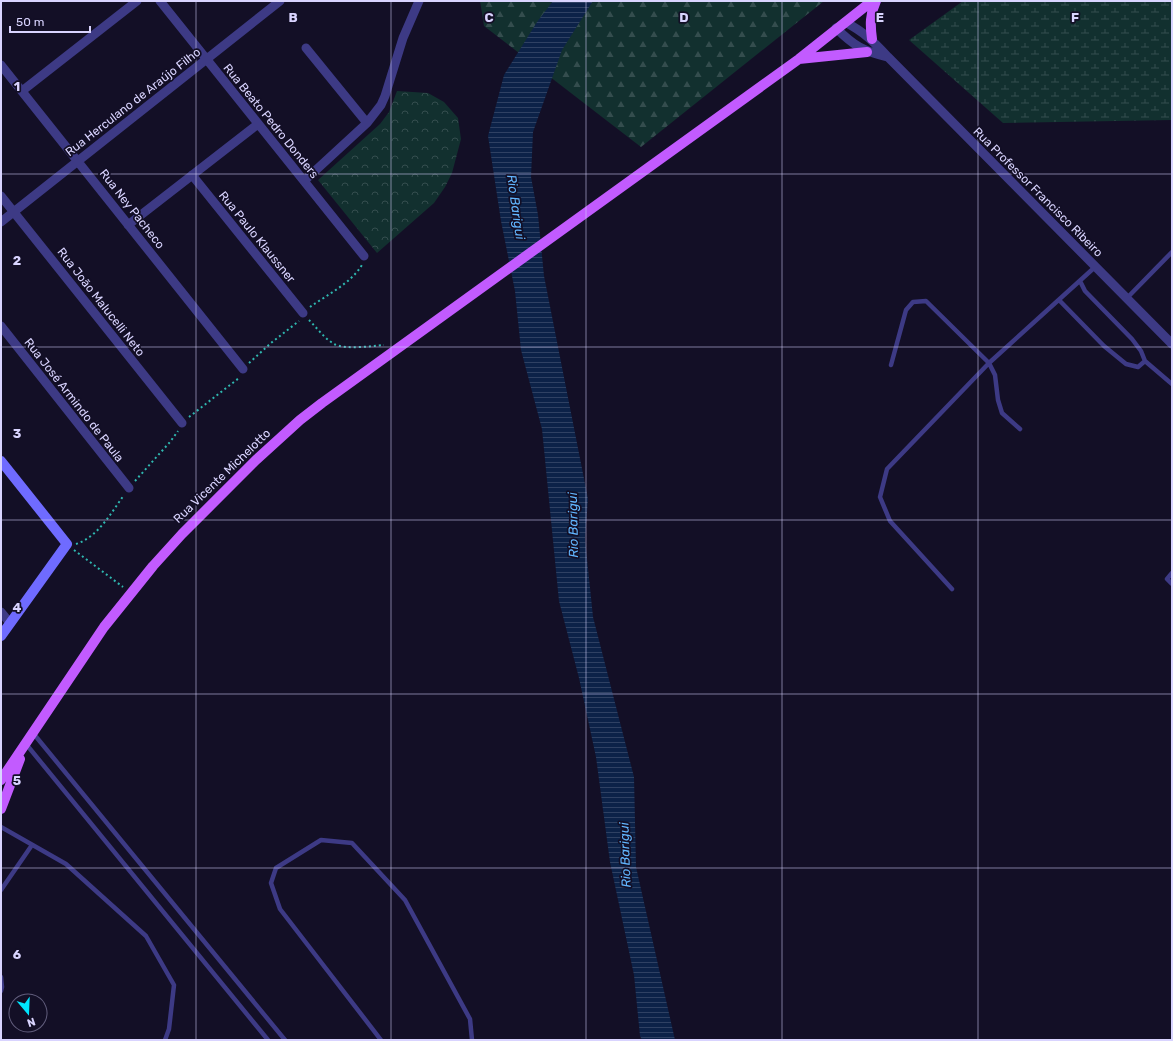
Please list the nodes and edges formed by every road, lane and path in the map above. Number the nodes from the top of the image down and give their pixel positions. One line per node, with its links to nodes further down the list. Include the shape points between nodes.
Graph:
1 (137, 1): 15 (street)
2 (160, 1): 12 (street, Rua Beato Pedro Donders)
3 (280, 1): 12 (street, Rua Herculano de Araújo Filho)
4 (419, 1): 16 (street, via 403,38 385,96 376,114)
5 (872, 1): 7 (main road, Rua Vicente Michelotto)
6 (876, 1): 8 (main road, via 870,25)
7 (841, 25): 8 (street, Rua Professor Francisco Ribeiro, via 859,30); 10 (street, via 850,42); 13 (main road, Rua Vicente Michelotto)
8 (872, 40): 11 (street, Rua Professor Francisco Ribeiro)
9 (306, 48): 16 (street)
10 (867, 52): 11 (street); 13 (main road)
11 (888, 57): 27 (street, Rua Professor Francisco Ribeiro)
12 (206, 59): 17 (street, Rua Beato Pedro Donders); 18 (street, Rua Herculano de Araújo Filho)
13 (799, 59): 33 (main road, Rua Vicente Michelotto)
14 (1, 65): 15 (street, Rua Ney Pacheco)
15 (22, 91): 18 (street, Rua Ney Pacheco)
16 (367, 123): 20 (street)
17 (258, 124): 19 (street); 20 (street, Rua Beato Pedro Donders)
18 (78, 161): 22 (street, Rua Herculano de Araújo Filho); 24 (street, Rua Ney Pacheco)
19 (192, 175): 24 (street); 31 (street, Rua Paulo Klaussner)
20 (304, 181): 26 (street, Rua Beato Pedro Donders)
21 (1, 196): 22 (street, Rua João Malucelli Neto)
22 (14, 212): 23 (street, Rua Herculano de Araújo Filho); 40 (street, Rua João Malucelli Neto)
23 (1, 222)
24 (128, 225): 38 (street, Rua Ney Pacheco)
25 (1172, 252): 29 (lane)
26 (364, 256): 31 (path, via 359,270)
27 (1095, 267): 28 (lane); 29 (street, Rua Professor Francisco Ribeiro)
28 (1080, 281): 30 (lane); 35 (lane, via 1086,291 1132,338)
29 (1127, 299): 34 (street, Rua Professor Francisco Ribeiro)
30 (1059, 300): 35 (lane, via 1104,346 1126,364 1138,366); 36 (lane)
31 (303, 313): 33 (path, via 336,345 353,347); 38 (path, via 298,323)
32 (1, 326): 43 (street, Rua José Armindo de Paula)
33 (405, 343): 48 (main road, Rua Vicente Michelotto, via 322,403 277,440 182,534)
34 (1172, 344)
35 (1145, 361): 39 (lane)
36 (988, 363): 37 (lane, via 926,302 913,302 906,310); 41 (lane, via 995,375 1002,413); 47 (lane, via 887,469 880,496 890,521)
37 (891, 365)
38 (243, 369): 40 (path, via 238,380)
39 (1172, 384)
40 (182, 423): 43 (path, via 170,442)
41 (1020, 429)
42 (1, 461): 44 (street)
43 (129, 488): 44 (path, via 101,527 90,537 81,542)
44 (67, 544): 48 (path); 50 (street)
45 (1172, 573): 46 (lane, via 1167,579)
46 (1172, 584)
47 (952, 589)
48 (130, 593): 52 (main road, Rua Vicente Michelotto, via 79,663)
49 (1, 612): 50 (street)
50 (10, 623): 51 (street)
51 (1, 636)
52 (33, 733): 53 (main road, Rua Vicente Michelotto); 63 (lane)
53 (26, 744): 54 (main road, Rua Vicente Michelotto); 55 (main road, Rua Vicente Michelotto); 62 (lane)
54 (1, 780)
55 (1, 809)
56 (1, 827): 57 (lane)
57 (32, 844): 58 (lane); 61 (lane, via 66,864 146,936 174,985 169,1029)
58 (1, 890)
59 (1, 977): 60 (lane)
60 (1, 991)
61 (165, 1040)
62 (268, 1040)
63 (285, 1040)
64 (381, 1040): 65 (lane, via 280,909 271,883 276,868 321,840 352,843 406,900 470,1019)
65 (472, 1040)

